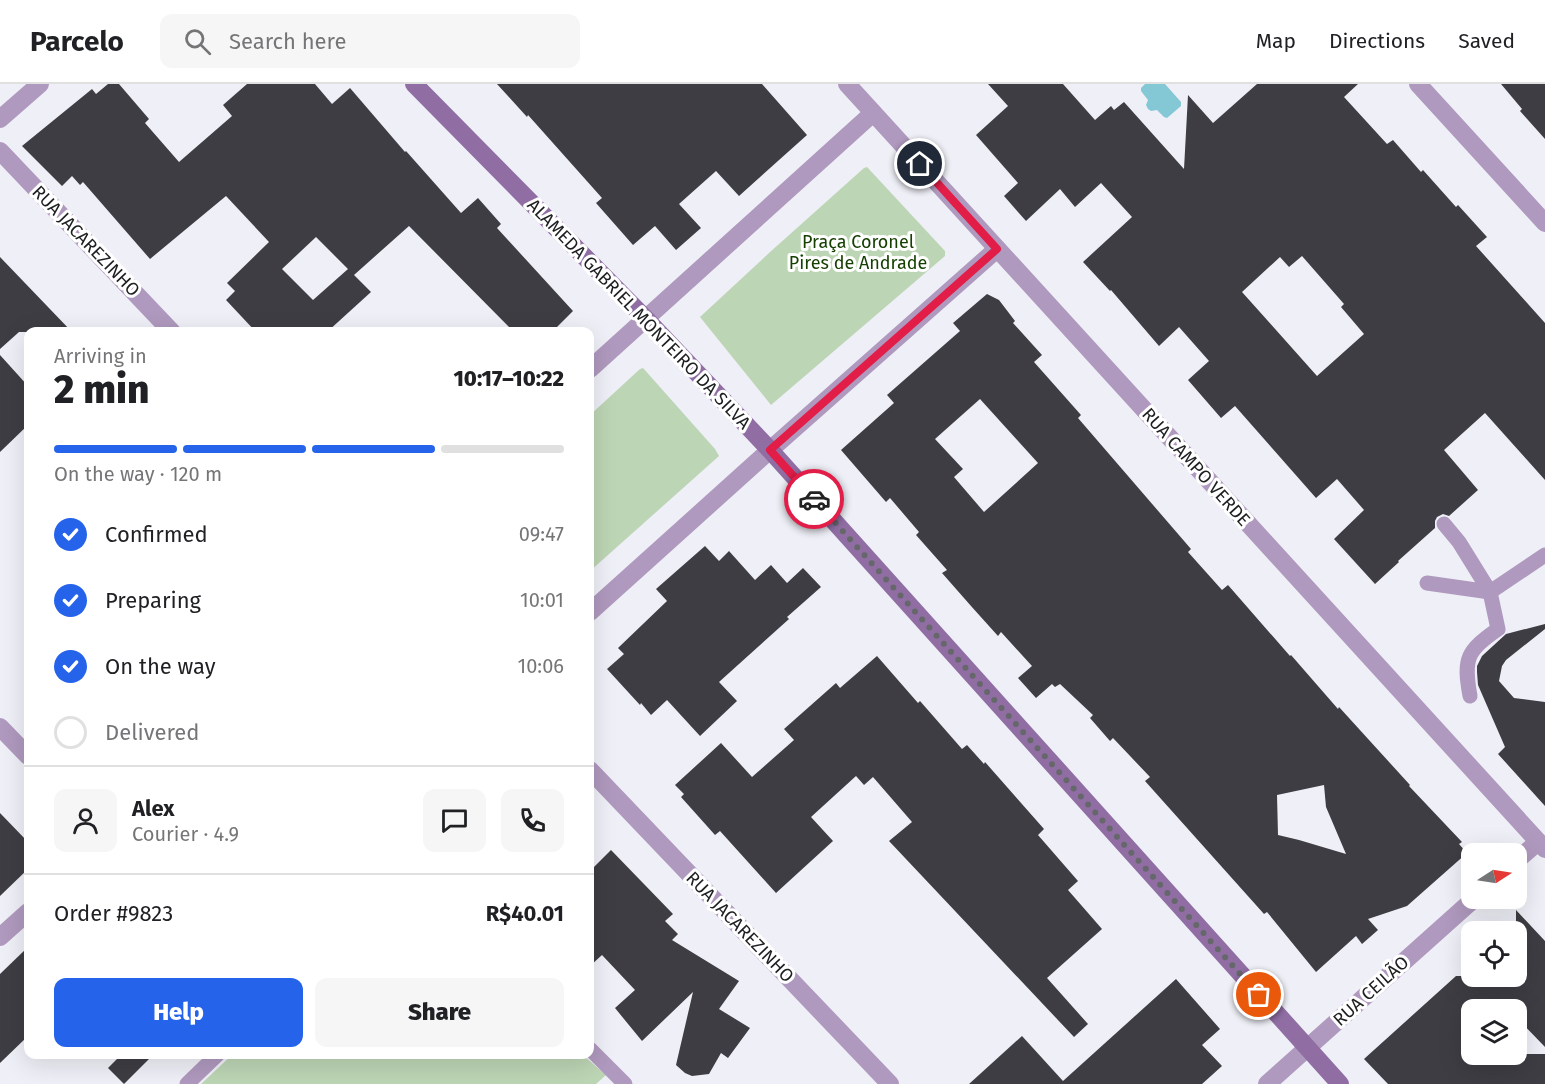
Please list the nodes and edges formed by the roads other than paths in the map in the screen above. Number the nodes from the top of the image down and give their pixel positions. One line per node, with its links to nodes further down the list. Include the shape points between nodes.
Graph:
1 (40, 84): 6 (street)
2 (414, 84): 10 (street, ALAMEDA GABRIEL MONTEIRO DA SILVA)
3 (847, 84): 5 (street, RUA CAMPO VERDE)
4 (1418, 84): 8 (street)
5 (873, 113): 9 (street, RUA CAMPO VERDE); 10 (street)
6 (0, 119)
7 (0, 151): 11 (street, RUA JACAREZINHO)
8 (1545, 224)
9 (997, 249): 13 (street); 23 (street, RUA CAMPO VERDE)
10 (646, 319): 12 (street); 13 (street, ALAMEDA GABRIEL MONTEIRO DA SILVA)
11 (167, 327)
12 (594, 365)
13 (770, 450): 18 (street); 28 (street, ALAMEDA GABRIEL MONTEIRO DA SILVA)
14 (1444, 524): 17 (lane)
15 (1545, 555): 17 (lane)
16 (1427, 583): 17 (lane)
17 (1490, 592): 19 (lane, via 1498,629 1479,643 1468,660)
18 (594, 608)
19 (1470, 696)
20 (0, 727): 21 (street)
21 (24, 752)
22 (594, 775): 33 (street, RUA JACAREZINHO)
23 (1542, 846): 24 (street)
24 (1527, 855)
25 (1463, 909): 28 (street, RUA CEILÃO)
26 (24, 916): 27 (street)
27 (0, 937)
28 (1307, 1048): 34 (street, RUA CEILÃO); 35 (street, ALAMEDA GABRIEL MONTEIRO DA SILVA)
29 (594, 1053): 32 (lane)
30 (213, 1059): 31 (lane)
31 (187, 1084)
32 (625, 1084)
33 (890, 1084)
34 (1267, 1084)
35 (1340, 1084)

